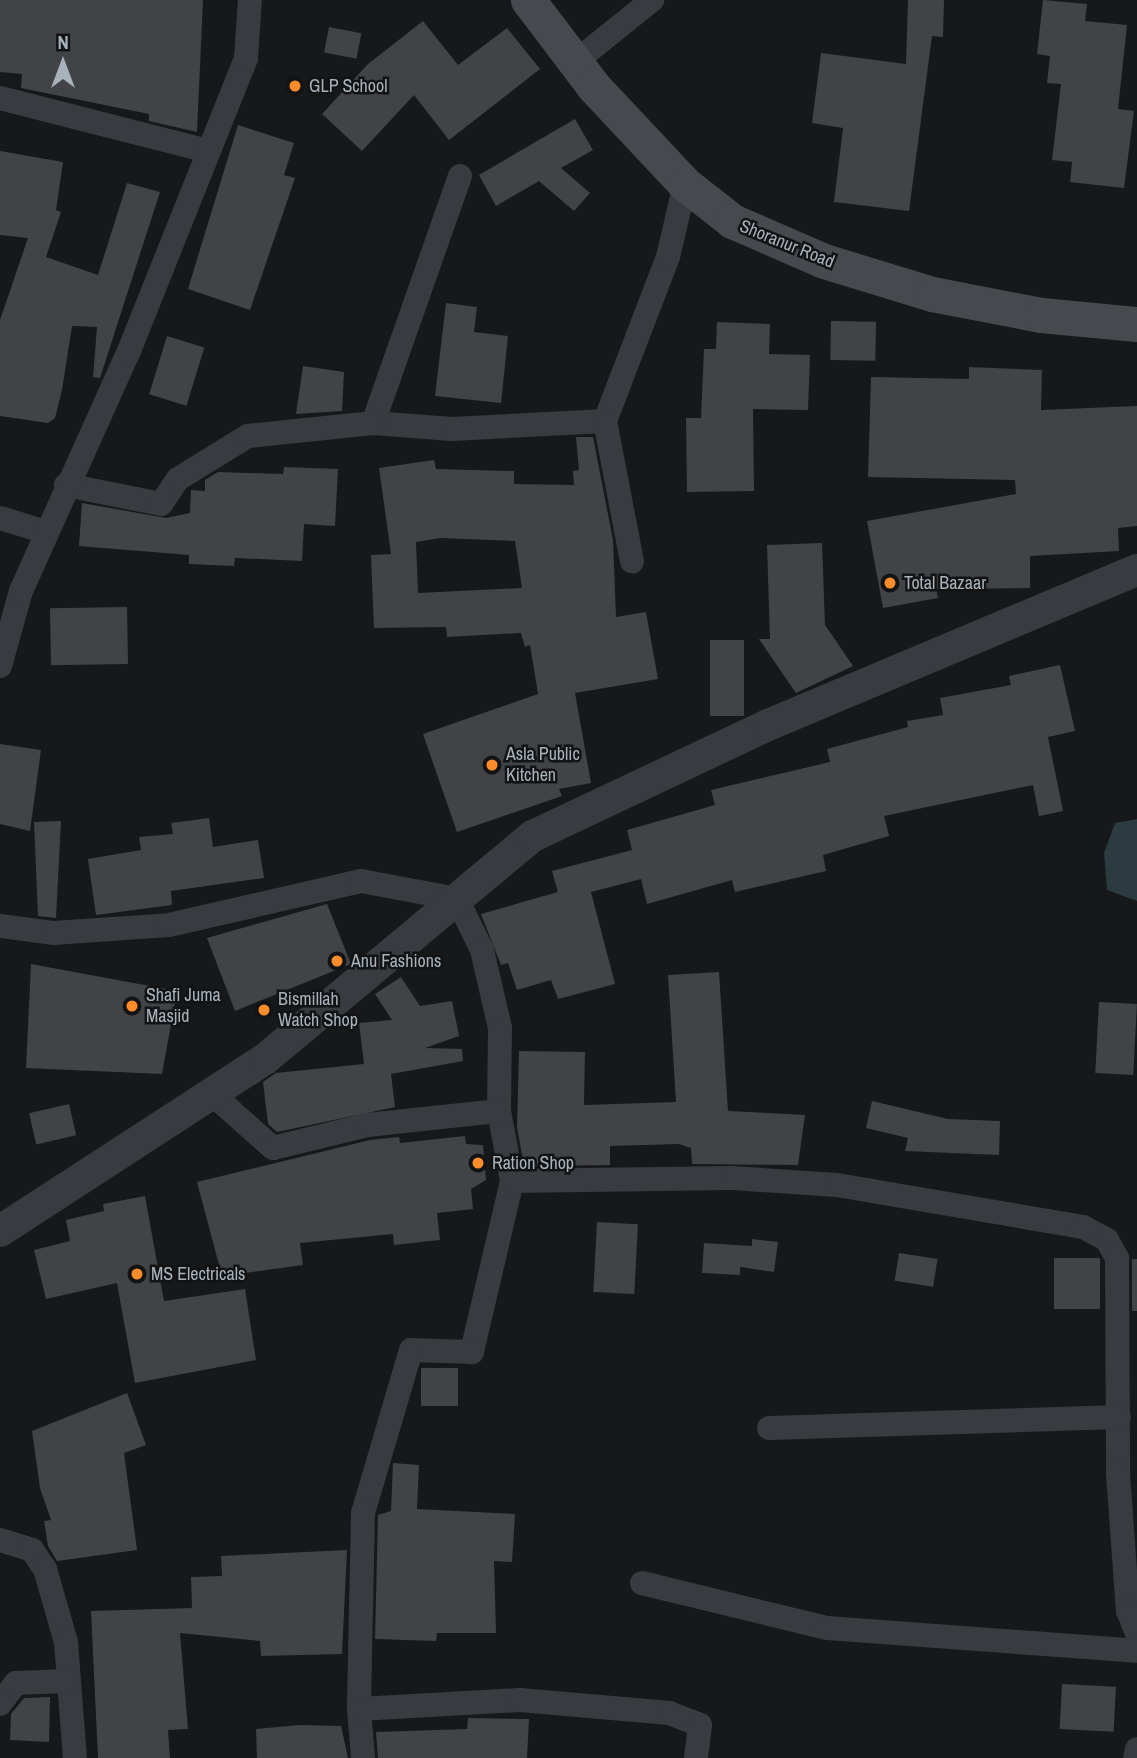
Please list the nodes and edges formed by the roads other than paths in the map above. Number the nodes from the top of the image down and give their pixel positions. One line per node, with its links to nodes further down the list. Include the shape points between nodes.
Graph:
1 (250, 0): 6 (street, via 246,58)
2 (528, 0): 4 (main road, Shoranur Road)
3 (652, 0): 4 (street)
4 (575, 62): 8 (main road, Shoranur Road)
5 (0, 98): 6 (street)
6 (208, 151): 12 (street, via 129,351)
7 (460, 176): 11 (street)
8 (685, 184): 9 (main road, Shoranur Road, via 732,222 824,261 932,294 1041,315); 10 (street, via 668,257)
9 (1137, 324)
10 (605, 421): 11 (street, via 452,429); 15 (street)
11 (373, 423): 12 (street, via 248,436 178,479 162,504)
12 (66, 485): 14 (street)
13 (0, 517): 14 (street)
14 (46, 532): 17 (street)
15 (632, 561)
16 (1137, 570): 18 (street, via 768,725 546,830)
17 (1, 656)
18 (457, 898): 19 (street, via 361,881 169,925 53,933); 20 (street, via 265,1059); 21 (street, via 482,950 500,1028)
19 (0, 926)
20 (211, 1093): 21 (street, via 273,1148 367,1125); 23 (street)
21 (499, 1111): 22 (street)
22 (512, 1181): 24 (street, via 732,1178 837,1185 1083,1227 1107,1240 1117,1258); 32 (street, via 472,1352 411,1350 363,1513)
23 (0, 1231)
24 (1119, 1417): 25 (street); 28 (street, via 1128,1611)
25 (769, 1428)
26 (0, 1540): 30 (street, via 32,1550 44,1569 66,1643)
27 (642, 1583): 29 (street, via 827,1629)
28 (1137, 1633)
29 (1137, 1651)
30 (66, 1681): 31 (street, via 16,1684); 34 (street)
31 (0, 1704)
32 (359, 1709): 35 (street); 36 (street, via 520,1700 669,1713 700,1726)
33 (1137, 1749): 37 (street)
34 (75, 1758)
35 (363, 1758)
36 (696, 1758)
37 (1136, 1758)

